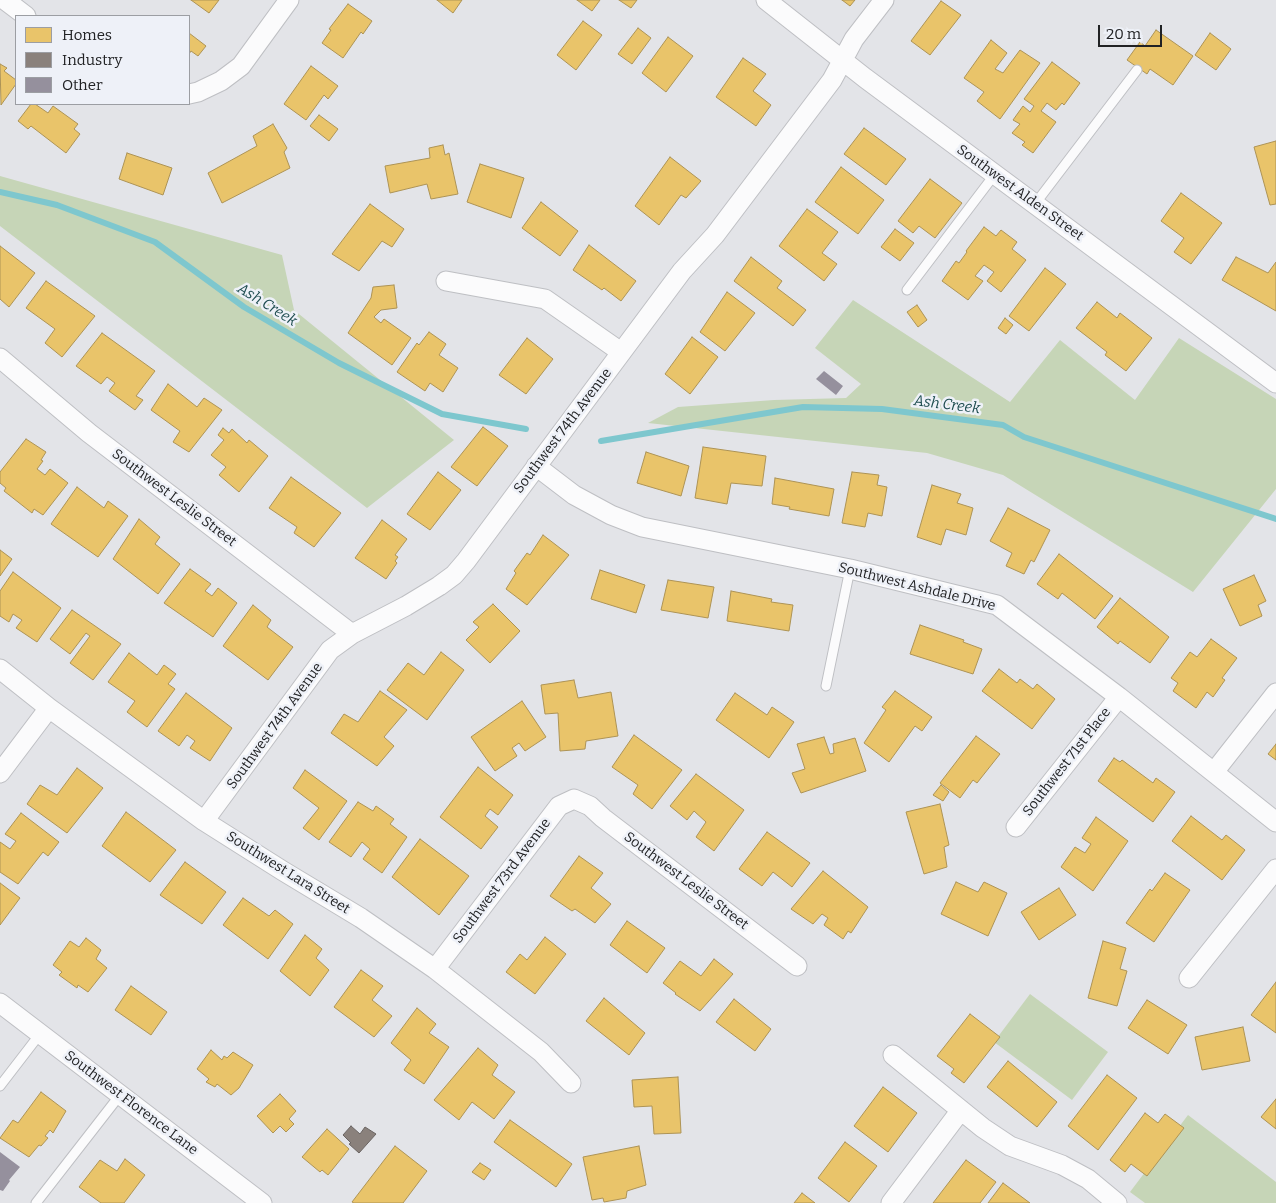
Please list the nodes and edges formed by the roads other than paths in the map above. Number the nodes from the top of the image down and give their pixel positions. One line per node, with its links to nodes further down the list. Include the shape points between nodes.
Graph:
1 (5, 0): 5 (street)
2 (289, 0): 8 (street, via 242,66 221,81)
3 (766, 0): 6 (street, Southwest Alden Street)
4 (884, 0): 6 (street, Southwest 74th Avenue, via 854,39)
5 (25, 15)
6 (843, 60): 9 (street, Southwest Alden Street); 13 (street, Southwest 74th Avenue, via 832,80 727,220 682,271)
7 (1137, 70): 10 (lane)
8 (190, 94)
9 (995, 174): 10 (street, Southwest Alden Street); 12 (lane)
10 (1035, 204): 15 (street, Southwest Alden Street)
11 (446, 281): 13 (street, via 545,299)
12 (907, 290)
13 (621, 352): 16 (street, Southwest 74th Avenue)
14 (0, 358): 18 (street, Southwest Leslie Street, via 90,434)
15 (1276, 383)
16 (536, 466): 17 (street, Southwest Ashdale Drive, via 574,495 610,515 642,526); 18 (street, Southwest 74th Avenue, via 454,575 423,596)
17 (850, 569): 20 (lane); 22 (street, Southwest Ashdale Drive, via 996,605)
18 (352, 634): 27 (street, Southwest 74th Avenue, via 330,650)
19 (0, 670): 23 (street, Southwest Lara Street)
20 (826, 686)
21 (1276, 693): 24 (street)
22 (1119, 697): 24 (street, Southwest Ashdale Drive); 29 (street, Southwest 71st Place)
23 (49, 708): 25 (street); 27 (street, Southwest Lara Street)
24 (1214, 772): 28 (street, Southwest Ashdale Drive)
25 (0, 773)
26 (574, 799): 31 (street, Southwest Leslie Street, via 590,806); 32 (street, Southwest 73rd Avenue, via 559,806)
27 (204, 821): 32 (street, Southwest Lara Street, via 361,918)
28 (1276, 822)
29 (1016, 827)
30 (1276, 869): 33 (street)
31 (797, 966)
32 (435, 969): 37 (street, Southwest Lara Street, via 541,1052)
33 (1189, 978)
34 (0, 1003): 35 (street, Southwest Florence Lane)
35 (40, 1034): 38 (lane); 39 (street, Southwest Florence Lane)
36 (893, 1055): 40 (street)
37 (571, 1083)
38 (0, 1086)
39 (120, 1095): 41 (lane); 42 (street, Southwest Florence Lane)
40 (961, 1110): 43 (street); 44 (street, via 1010,1146 1062,1165 1088,1179)
41 (36, 1203)
42 (262, 1203)
43 (891, 1203)
44 (1117, 1203)

